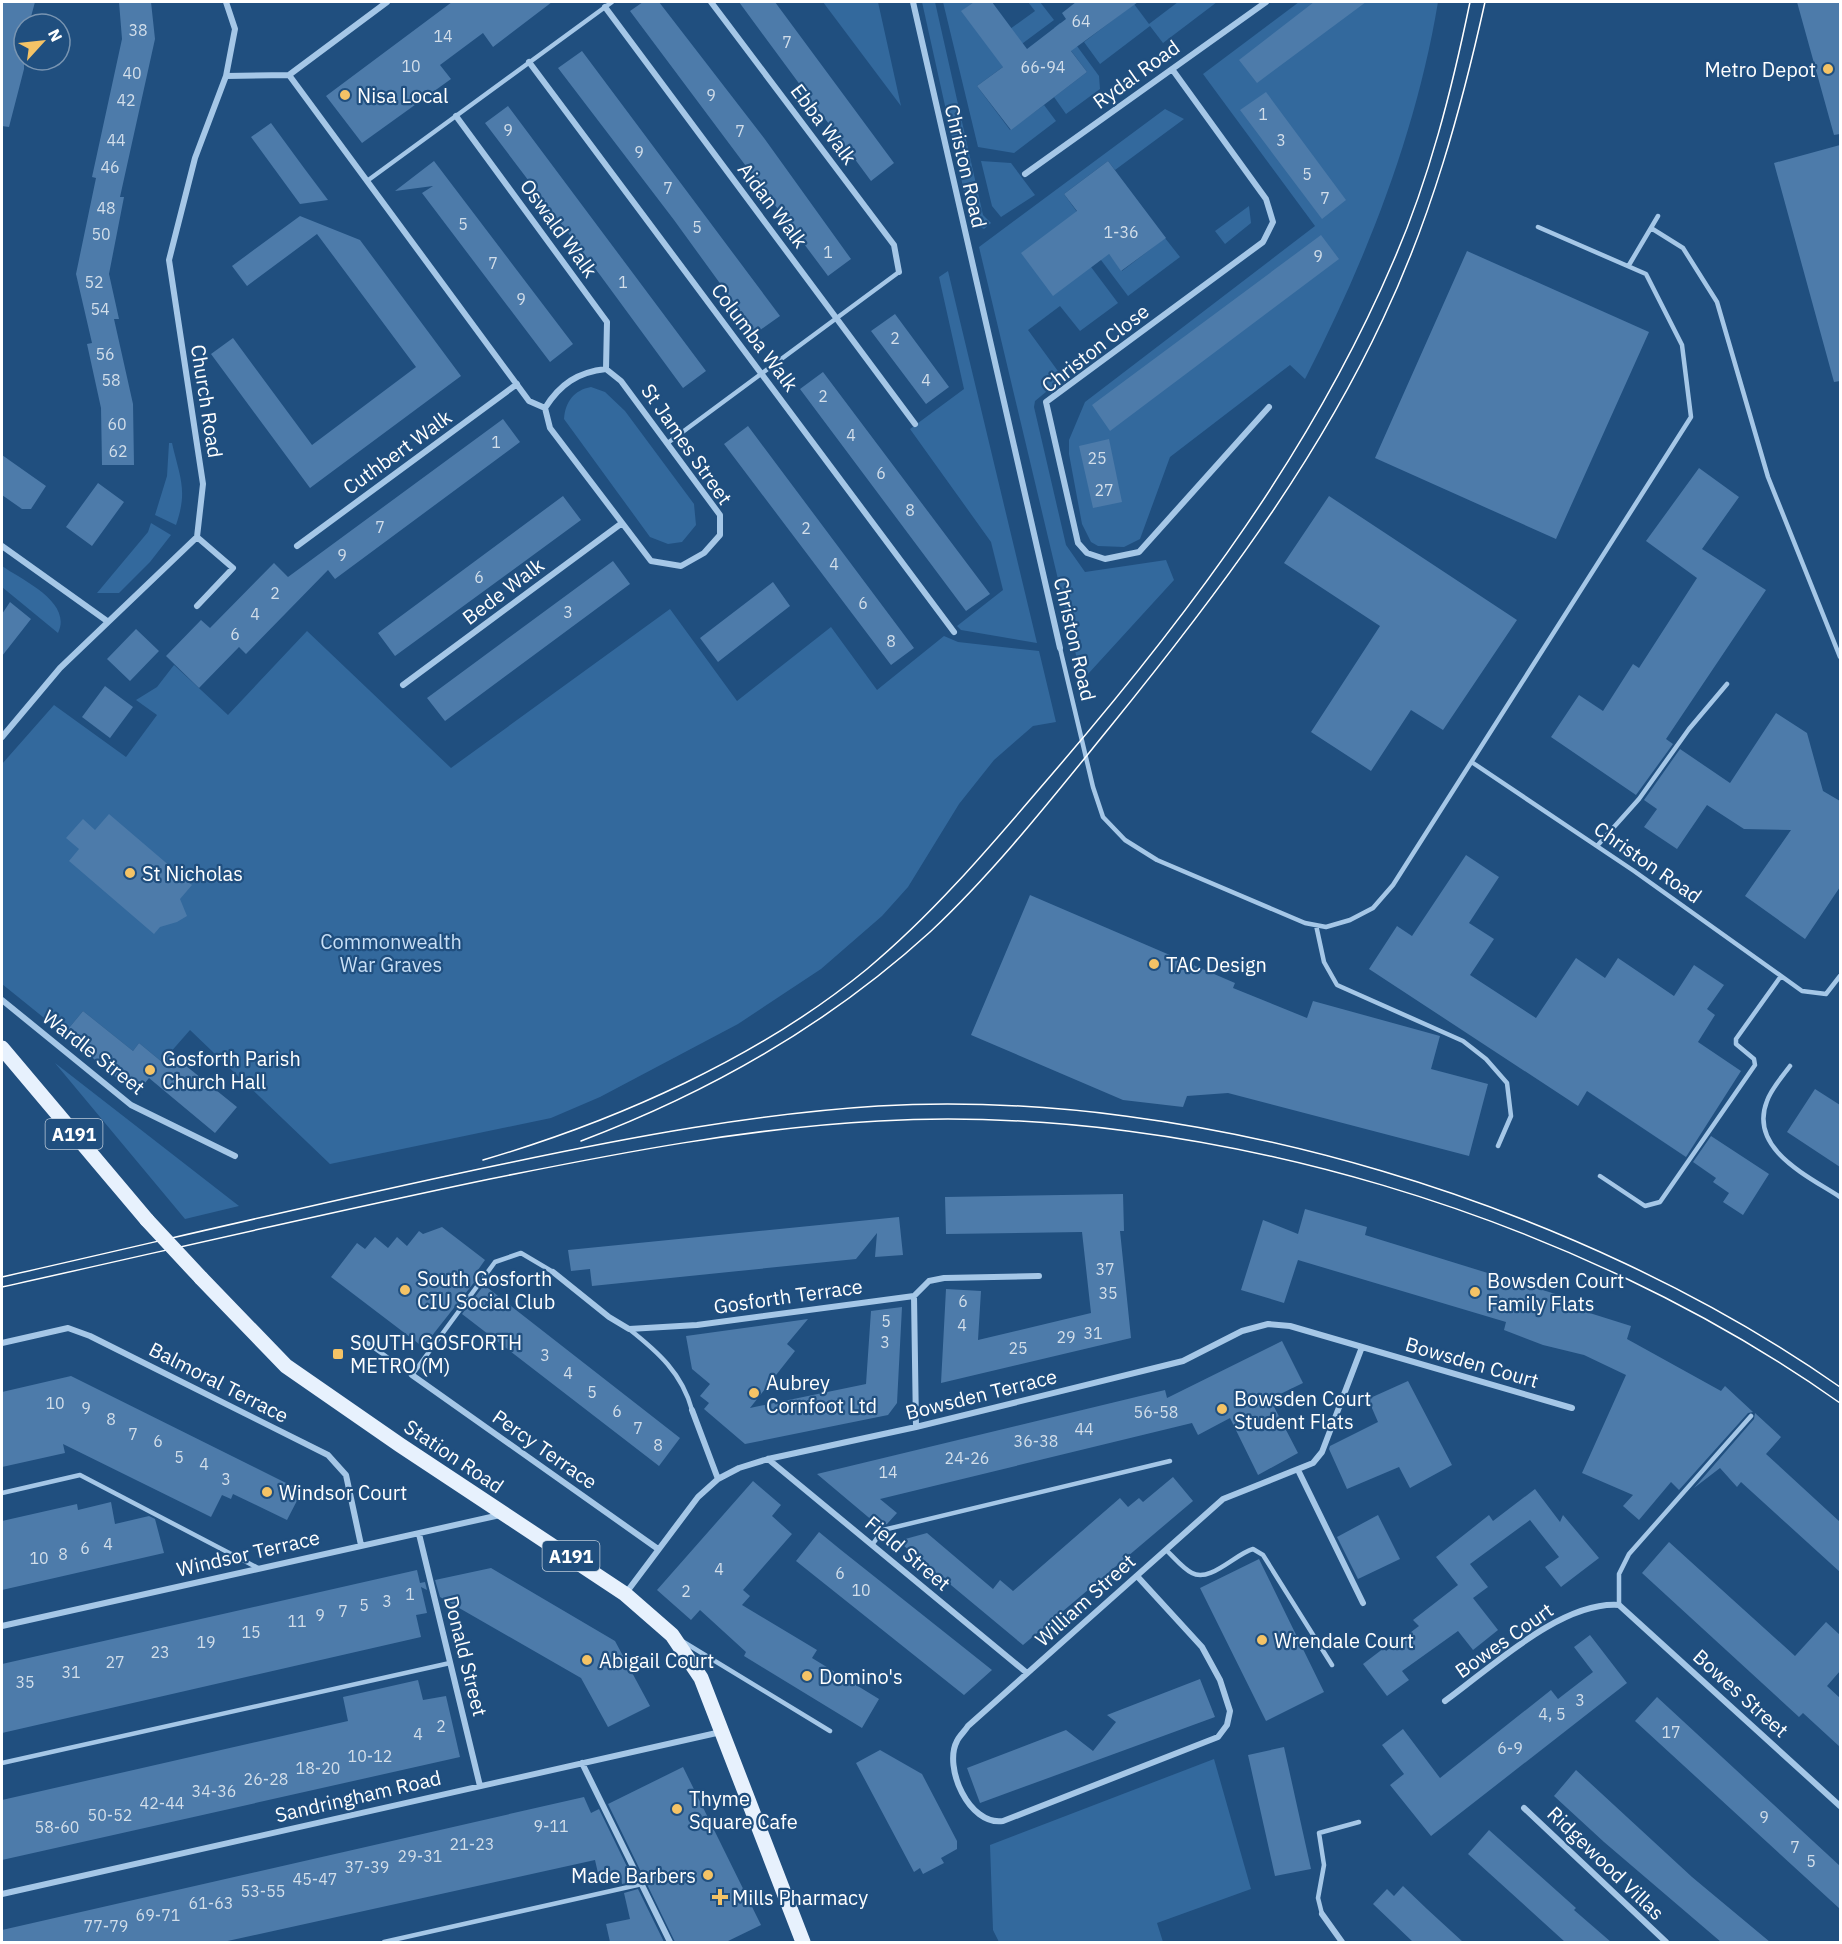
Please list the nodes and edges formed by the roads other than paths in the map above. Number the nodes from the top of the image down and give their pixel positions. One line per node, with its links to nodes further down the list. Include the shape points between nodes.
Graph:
1 (226, 2): 11 (street, Church Road, via 235,29)
2 (387, 2): 10 (street)
3 (612, 2): 7 (lane)
4 (711, 2): 19 (street, Ebba Walk, via 894,245)
5 (913, 2): 35 (street, Christon Road)
6 (1266, 2): 9 (street, Rydal Road)
7 (605, 7): 8 (lane); 20 (street, Aidan Walk)
8 (529, 62): 12 (lane); 22 (street, Columba Walk)
9 (1172, 69): 13 (street, Rydal Road); 24 (street, Christon Close, via 1266,199 1273,222 1263,242 1046,402 1078,543 1087,553 1105,560 1139,552)
10 (289, 75): 11 (street); 14 (street)
11 (226, 76): 29 (street, Church Road, via 195,158 169,260 203,484)
12 (456, 116): 14 (lane); 21 (street, Oswald Walk, via 607,322)
13 (1025, 174)
14 (367, 181): 23 (street)
15 (1658, 216): 17 (lane)
16 (1538, 227): 18 (lane, Christon Road)
17 (1651, 228): 18 (lane); 36 (lane, via 1683,248 1717,302 1768,477)
18 (1629, 265): 40 (lane, Christon Road, via 1646,274 1682,345 1690,417)
19 (899, 272): 20 (lane)
20 (837, 318): 22 (lane); 26 (street, Aidan Walk)
21 (606, 369): 25 (street, via 585,371 555,393); 27 (street, St James Street, via 621,381)
22 (762, 373): 27 (lane); 34 (street, Columba Walk)
23 (517, 384): 25 (street, via 529,401); 31 (street, Cuthbert Walk)
24 (1269, 406)
25 (545, 408): 28 (street, St James Street, via 550,428)
26 (915, 424)
27 (669, 442): 28 (street, St James Street, via 720,515 720,535 704,554 681,566 651,561)
28 (622, 523): 38 (street, Bede Walk)
29 (197, 537): 32 (street, via 233,568); 33 (street, via 155,580)
30 (2, 546): 33 (street)
31 (297, 546)
32 (197, 606)
33 (106, 621): 39 (street)
34 (954, 632)
35 (1060, 648): 42 (lane, Christon Road, via 1103,817 1125,840 1157,860)
36 (1840, 657)
37 (1727, 684): 41 (lane, via 1640,798)
38 (403, 685)
39 (2, 736)
40 (1473, 764): 41 (lane, Christon Road); 42 (lane, Christon Road, via 1393,885 1373,908 1350,920 1326,927)
41 (1597, 846): 43 (lane, Christon Road)
42 (1316, 925): 48 (lane, via 1324,962 1337,985 1463,1041 1507,1083 1511,1116)
43 (1781, 975): 44 (lane, Christon Road, via 1802,991 1826,994); 50 (lane, via 1736,1039 1755,1065 1660,1202 1646,1206)
44 (1840, 976)
45 (2, 1000): 49 (street, Wardle Street, via 131,1105)
46 (2, 1048): 70 (main road, Station Road / A191, bridge, via 147,1220 286,1366)
47 (1790, 1066): 51 (lane, via 1767,1098 1763,1129 1787,1162)
48 (1498, 1146)
49 (235, 1156)
50 (1600, 1176)
51 (1840, 1197)
52 (553, 1272): 55 (street); 60 (lane, via 521,1253 495,1262)
53 (1039, 1276): 54 (street, Gosforth Terrace, via 944,1278 929,1281)
54 (914, 1296): 55 (street, Gosforth Terrace, via 697,1325); 64 (street)
55 (629, 1329): 62 (lane, via 674,1370 687,1390)
56 (366, 1342): 60 (lane)
57 (2, 1343): 72 (street, Balmoral Terrace, via 68,1328 328,1455 346,1475)
58 (1362, 1347): 59 (street, Bowsden Court, via 1290,1326 1268,1324 1242,1330); 61 (street, Bowsden Court); 67 (street, via 1322,1452 1313,1463)
59 (1183, 1361): 64 (street, Bowsden Terrace)
60 (412, 1375): 74 (street, Percy Terrace)
61 (1572, 1408)
62 (692, 1410): 68 (street)
63 (1751, 1416): 80 (lane, via 1629,1554 1619,1574)
64 (916, 1427): 65 (street, Bowsden Terrace)
65 (768, 1459): 68 (street, Bowsden Terrace); 73 (street, Field Street)
66 (1170, 1461): 73 (lane, via 883,1530)
67 (1298, 1470): 75 (street, William Street, via 1223,1499); 79 (street)
68 (718, 1479): 74 (street, Bowsden Terrace, via 698,1497)
69 (2, 1493): 76 (lane, via 80,1475)
70 (503, 1514): 71 (street, Windsor Terrace); 78 (main road, Station Road / A191)
71 (419, 1534): 72 (street, Windsor Terrace); 83 (street, Donald Street)
72 (361, 1545): 76 (street, Windsor Terrace)
73 (872, 1545): 85 (street, Field Street)
74 (658, 1549): 78 (street, Bowsden Terrace)
75 (1166, 1550): 77 (street, William Street); 84 (lane, via 1191,1573 1200,1576 1243,1552 1253,1549 1263,1555)
76 (258, 1568): 81 (street, Windsor Terrace)
77 (1137, 1576): 85 (street, William Street); 85 (street, William Street, via 1202,1647 1220,1680 1230,1711 1227,1725 1218,1737 994,1822 979,1816 966,1800 955,1771 955,1742)
78 (626, 1594): 82 (main road, Station Road / A191)
79 (1363, 1603)
80 (1619, 1605): 86 (street, Bowes Court, via 1581,1609 1556,1621); 92 (street, Bowes Street)
81 (2, 1626)
82 (672, 1635): 87 (main road, Station Road / A191, via 701,1678); 88 (lane)
83 (450, 1663): 89 (lane); 91 (street, Donald Street)
84 (1332, 1665)
85 (1027, 1673)
86 (1445, 1701)
87 (721, 1731): 90 (street, Sandringham Road); 98 (main road, Station Road / A191)
88 (830, 1731)
89 (2, 1763)
90 (582, 1763): 91 (street, Sandringham Road); 95 (street)
91 (480, 1785): 96 (street, Sandringham Road)
92 (1840, 1806)
93 (1524, 1808): 102 (street, Ridgewood Villas)
94 (1359, 1822): 97 (lane, via 1319,1833 1324,1865 1318,1898)
95 (642, 1884): 99 (lane); 100 (street)
96 (2, 1894)
97 (1322, 1914): 101 (street)
98 (797, 1941)
99 (384, 1942)
100 (670, 1942)
101 (1342, 1942)
102 (1666, 1942)

